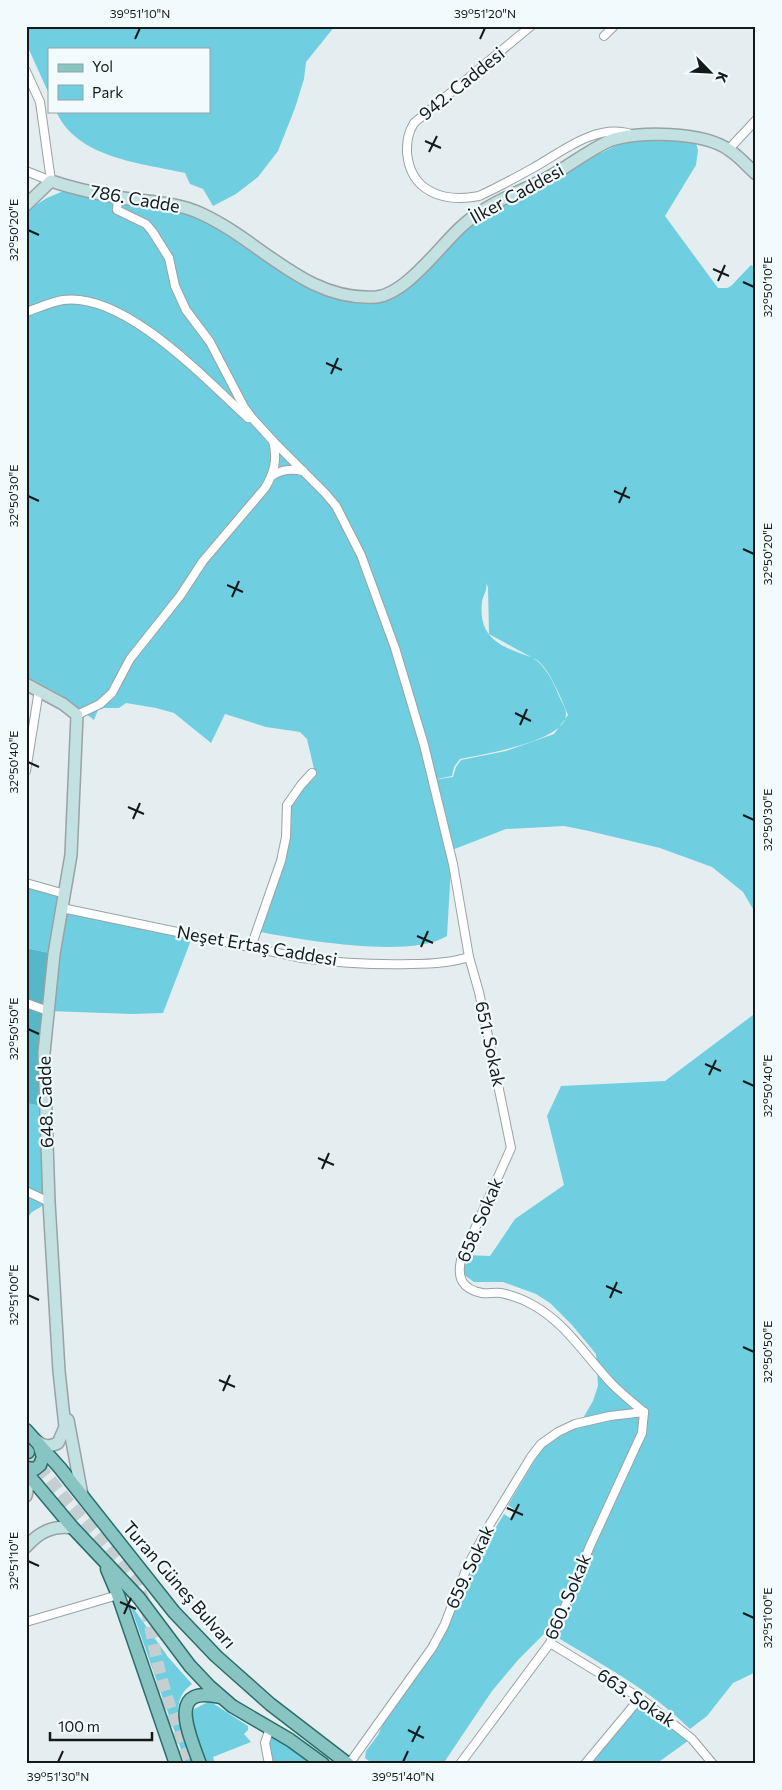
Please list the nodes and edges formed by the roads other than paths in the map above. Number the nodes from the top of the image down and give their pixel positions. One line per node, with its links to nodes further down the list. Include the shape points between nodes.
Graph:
1 (531, 26): 6 (street, 942. Caddesi, via 414,123 407,139 408,161 424,189 449,197 479,196 584,139 609,132)
2 (614, 26): 3 (street)
3 (604, 36)
4 (26, 71): 10 (street, via 40,102)
5 (756, 120): 7 (street)
6 (633, 134): 7 (street, İlker Caddesi, via 693,136); 13 (street, İlker Caddesi, via 597,147 482,211 459,229 405,283 379,297 347,295 314,285)
7 (729, 149): 9 (street, İlker Caddesi)
8 (26, 171): 10 (street)
9 (756, 174)
10 (51, 181): 11 (street, 786. Cadde); 12 (street)
11 (118, 198): 13 (street, 786. Cadde, via 175,206 201,213); 15 (street, via 117,210 146,224 164,248 186,310 210,342 252,418)
12 (26, 205)
13 (218, 222)
14 (26, 312): 15 (street, via 62,300 86,301 115,311 172,348)
15 (273, 441): 16 (street, 651. Sokak); 17 (street, via 276,459)
16 (303, 471): 17 (street, via 289,470); 27 (street, 651. Sokak, via 336,506 348,527 395,648 424,745 453,864)
17 (272, 476): 20 (street, via 130,659 112,693 100,704)
18 (26, 684): 19 (street)
19 (39, 690): 20 (street); 21 (street)
20 (77, 714): 24 (street, 648. Cadde, via 71,855)
21 (26, 771)
22 (312, 773): 26 (street, via 287,805 281,861)
23 (26, 883): 24 (street)
24 (65, 894): 25 (street, 648. Cadde)
25 (62, 908): 26 (street, Neşet Ertaş Caddesi); 29 (street, 648. Cadde)
26 (251, 947): 27 (street, Neşet Ertaş Caddesi, via 302,958 363,964 431,964)
27 (470, 957): 30 (street, 651. Sokak)
28 (26, 1003): 29 (street)
29 (48, 1011): 32 (street, 648. Cadde, via 44,1053)
30 (511, 1148): 34 (street, 658. Sokak, via 461,1260 460,1279 464,1286 483,1293 500,1293 533,1305 547,1314 612,1384)
31 (26, 1191): 32 (street)
32 (49, 1202): 33 (street, 648. Cadde)
33 (60, 1371): 35 (street, via 65,1427 62,1435 58,1443 48,1447); 38 (street)
34 (644, 1412): 44 (street, 660. Sokak, via 642,1433); 52 (street, 659. Sokak, via 575,1424 542,1444 531,1457 468,1565 432,1648)
35 (33, 1438): 36 (main road, via 43,1457 40,1465); 38 (main road, Turan Güneş Bulvarı)
36 (27, 1471): 37 (street); 39 (main road)
37 (26, 1496)
38 (82, 1496): 52 (main road, Turan Güneş Bulvarı, via 174,1612 216,1656 270,1704)
39 (73, 1528): 40 (street, via 45,1531); 41 (main road)
40 (26, 1547)
41 (100, 1555): 42 (main road); 45 (main road, via 139,1598 190,1666)
42 (118, 1595): 43 (street); 48 (main road)
43 (26, 1622)
44 (550, 1643): 46 (street, 663. Sokak); 53 (street, 660. Sokak)
45 (220, 1697): 47 (main road); 49 (main road, via 199,1695 185,1711 186,1726)
46 (640, 1698): 54 (street); 55 (street, 663. Sokak, via 700,1746)
47 (270, 1728): 50 (street, via 265,1743); 51 (main road)
48 (176, 1764)
49 (200, 1764)
50 (269, 1764)
51 (324, 1764)
52 (349, 1764)
53 (460, 1764)
54 (585, 1764)
55 (713, 1764)

